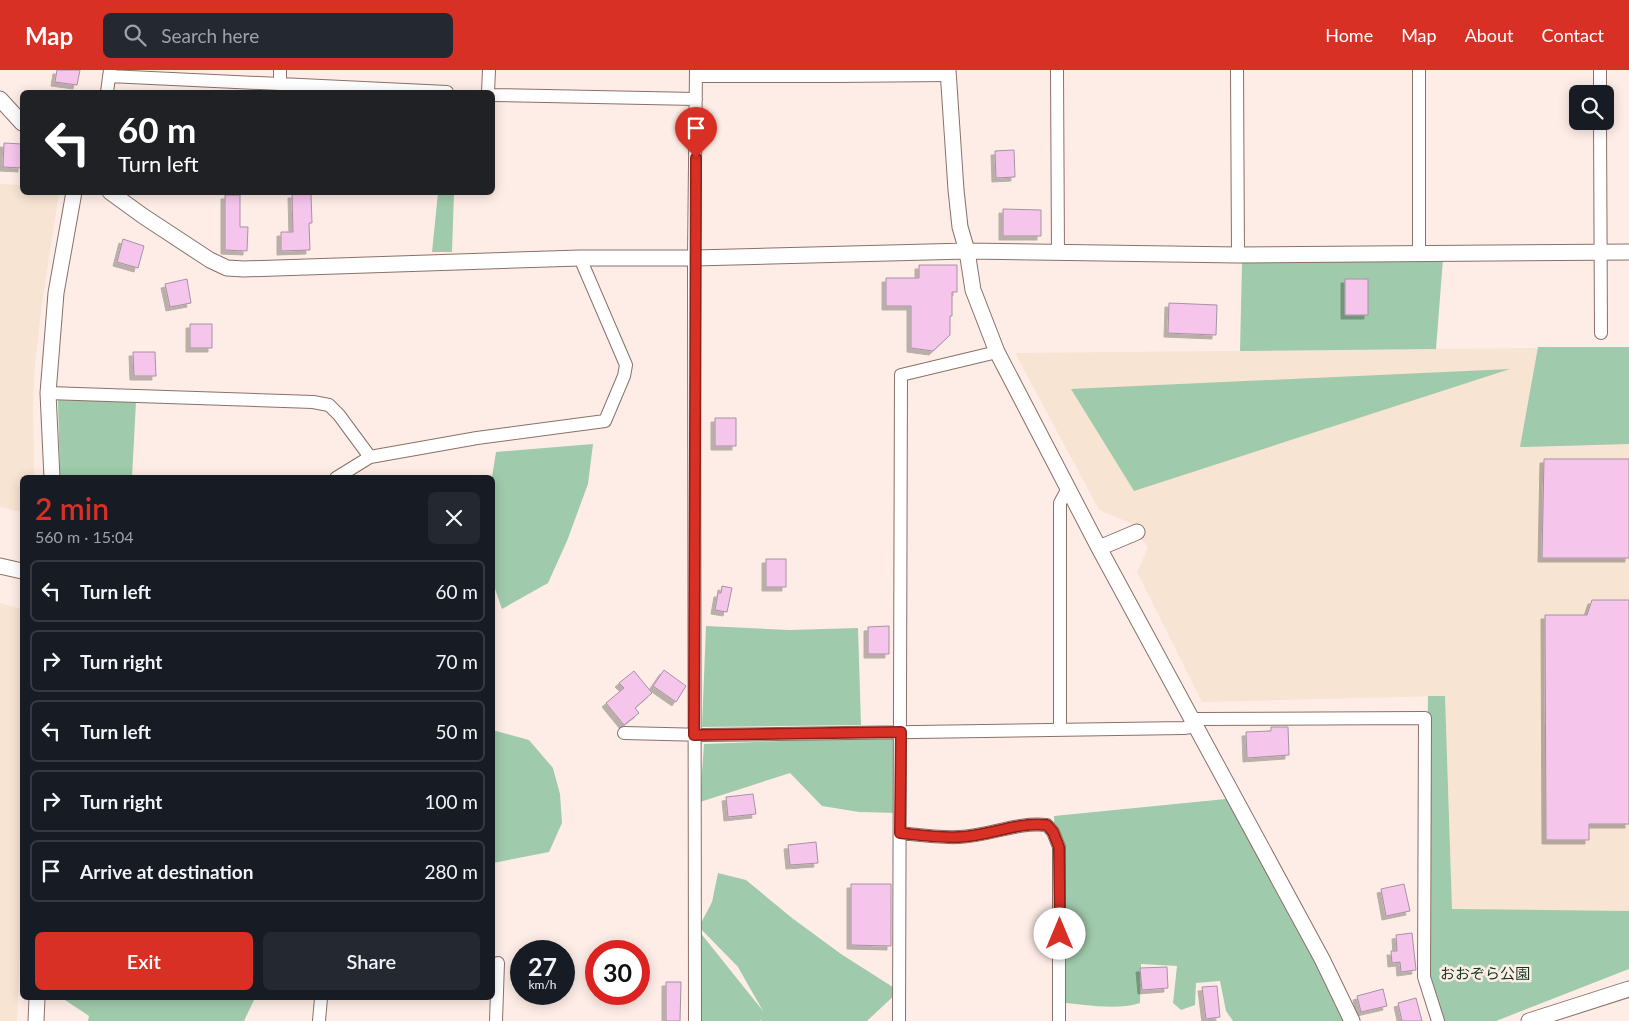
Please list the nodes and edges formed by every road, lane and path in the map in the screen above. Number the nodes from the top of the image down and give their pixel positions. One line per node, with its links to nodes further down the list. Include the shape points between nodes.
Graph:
1 (280, 70): 10 (street)
2 (489, 70): 14 (street)
3 (1057, 70): 25 (street)
4 (1237, 70): 27 (street)
5 (1419, 70): 26 (street)
6 (1600, 70): 11 (street)
7 (948, 72): 9 (street, via 836,76); 22 (street, via 960,228)
8 (110, 73): 10 (street); 12 (street)
9 (696, 73): 16 (street)
10 (280, 84): 13 (street)
11 (1600, 85)
12 (106, 90)
13 (404, 90)
14 (488, 90)
15 (495, 95): 16 (street)
16 (696, 99): 29 (street)
17 (0, 100): 18 (street)
18 (20, 121)
19 (1600, 130): 23 (street)
20 (73, 195): 32 (street, via 56,293)
21 (114, 195): 28 (street, via 193,250 227,268)
22 (967, 251): 25 (street); 29 (street); 31 (street, via 973,290)
23 (1601, 252): 24 (street); 26 (street); 30 (street)
24 (1629, 252)
25 (1058, 253): 27 (street)
26 (1419, 253): 27 (street)
27 (1238, 255)
28 (580, 258): 29 (street); 33 (street, via 626,365 605,422 477,438)
29 (694, 258): 45 (street)
30 (1602, 334)
31 (997, 352): 36 (street); 43 (street, via 901,375)
32 (48, 393): 33 (street, via 329,405); 34 (street)
33 (370, 457): 35 (street)
34 (52, 475)
35 (341, 475)
36 (1068, 488): 38 (street); 42 (street, via 1060,503)
37 (1137, 532): 38 (street)
38 (1099, 548): 41 (street)
39 (0, 566): 40 (street)
40 (20, 571)
41 (1195, 723): 42 (street, via 1184,728); 57 (street); 58 (street, via 1425,718 1424,976)
42 (1060, 730): 43 (street)
43 (901, 732): 45 (street); 46 (street)
44 (624, 734): 45 (street)
45 (694, 735): 54 (street)
46 (900, 833): 55 (street); 56 (street, via 959,837 1034,824 1047,825 1053,832 1059,847)
47 (498, 963): 53 (street)
48 (1629, 989): 59 (street)
49 (37, 1000): 51 (street)
50 (321, 1000): 52 (street)
51 (36, 1021)
52 (319, 1021)
53 (496, 1021)
54 (695, 1021)
55 (899, 1021)
56 (1059, 1021)
57 (1352, 1021)
58 (1438, 1021)
59 (1528, 1021)

